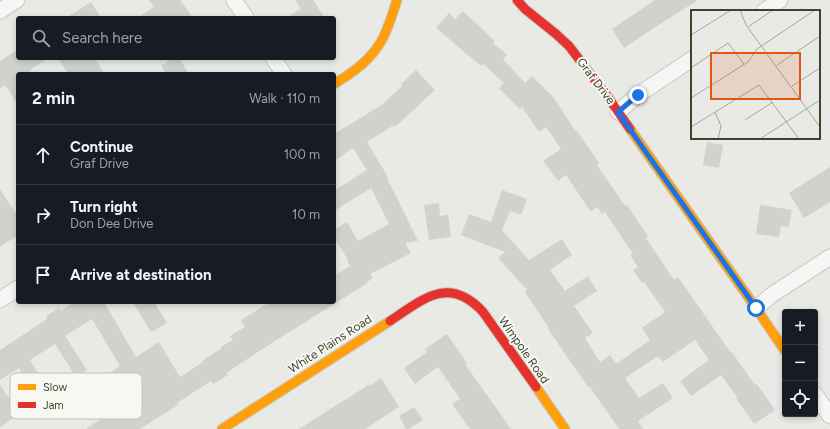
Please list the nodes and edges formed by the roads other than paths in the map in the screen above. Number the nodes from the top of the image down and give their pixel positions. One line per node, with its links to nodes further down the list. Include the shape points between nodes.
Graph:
1 (16, 0): 7 (street)
2 (234, 0): 8 (street)
3 (396, 0): 12 (street, via 388,27 373,54)
4 (517, 0): 13 (street, Graf Drive, via 569,46)
5 (780, 0): 6 (street)
6 (765, 10)
7 (0, 11)
8 (245, 16)
9 (274, 60): 11 (street)
10 (691, 60): 13 (street, via 638,95)
11 (283, 72)
12 (336, 83)
13 (618, 112): 18 (street, Graf Drive)
14 (830, 257): 18 (street)
15 (16, 289): 17 (street)
16 (457, 294): 22 (street, White Plains Road, via 437,293 423,299); 23 (street, Wimpole Road, via 475,303 483,312)
17 (0, 300)
18 (756, 308): 19 (street, Graf Drive)
19 (782, 347)
20 (818, 398): 21 (street)
21 (830, 416)
22 (222, 429)
23 (565, 429)

